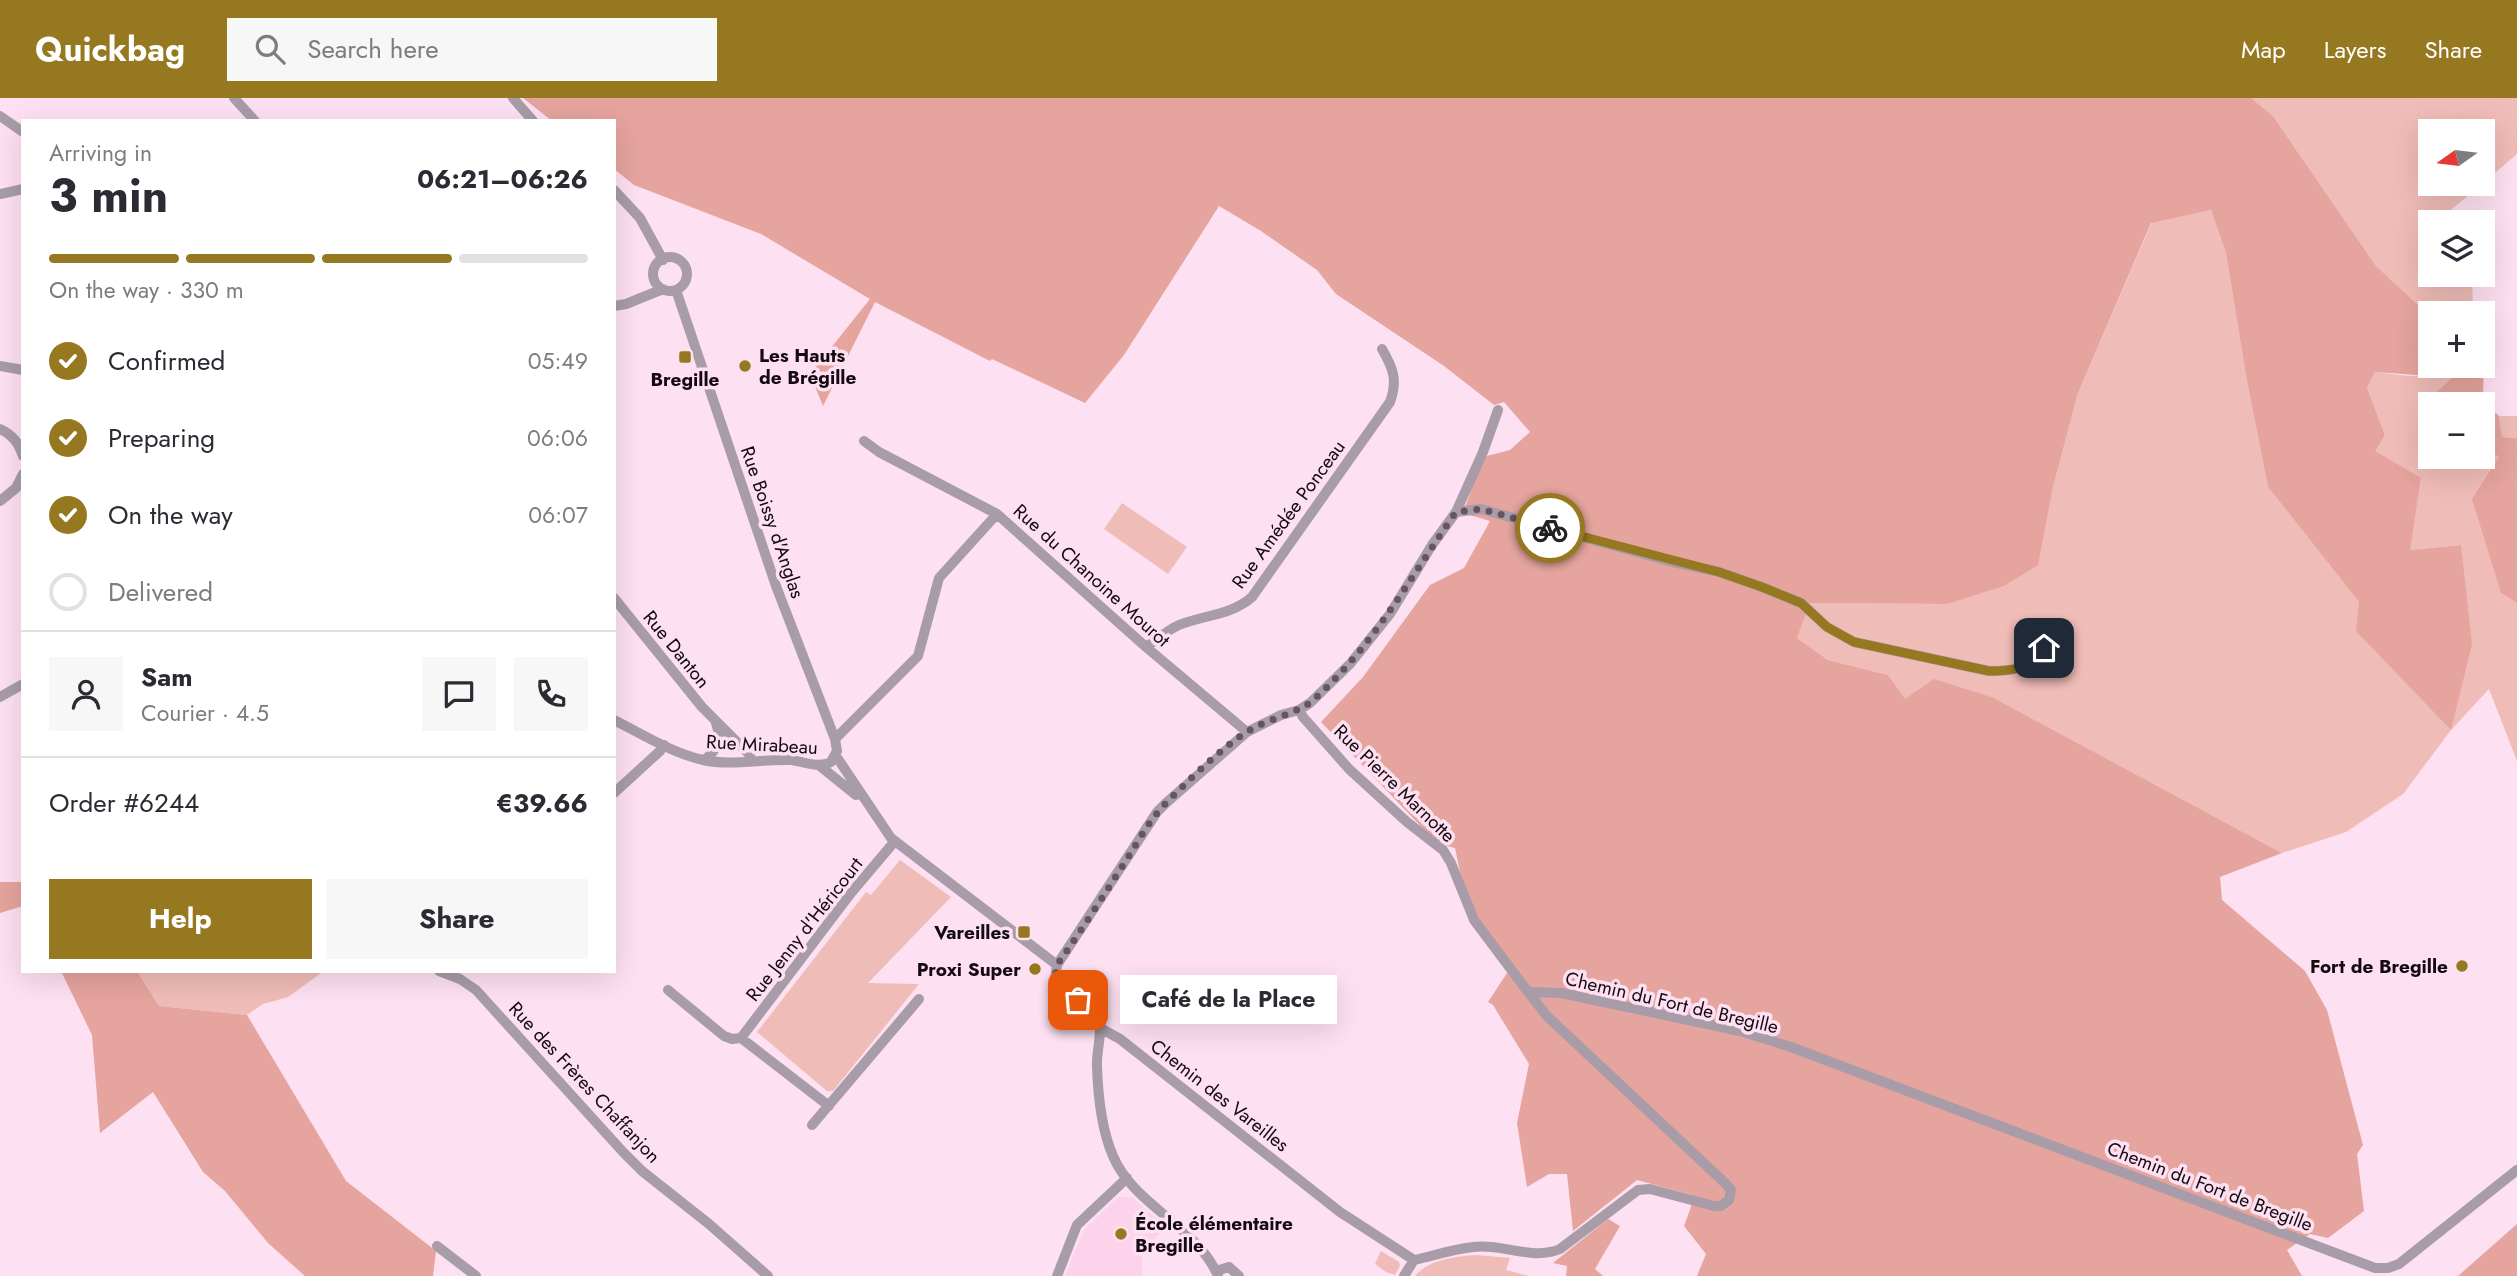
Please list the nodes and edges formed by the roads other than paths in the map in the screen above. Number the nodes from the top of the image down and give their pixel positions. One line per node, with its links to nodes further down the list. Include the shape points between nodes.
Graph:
1 (234, 98): 4 (street)
2 (513, 98): 5 (street)
3 (0, 116): 6 (street)
4 (253, 119)
5 (531, 119)
6 (21, 131)
7 (21, 189): 9 (street)
8 (616, 192): 10 (street, via 640,218)
9 (0, 194)
10 (663, 260): 11 (street, via 653,276); 12 (street, via 681,261 687,270 686,281)
11 (663, 289): 12 (street); 13 (street)
12 (676, 290): 34 (street, Rue Boissy d'Anglas, via 776,586)
13 (616, 306)
14 (1382, 349): 26 (street, Rue Amédée Ponceau, via 1395,376 1390,402 1252,597 1242,606 1175,627)
15 (0, 366): 16 (street)
16 (21, 370)
17 (1498, 410): 23 (street)
18 (0, 429): 20 (street, via 11,434)
19 (864, 441): 24 (street, Rue du Chanoine Mourot)
20 (21, 450)
21 (21, 478): 22 (street)
22 (0, 500)
23 (1456, 512): 27 (street, via 1481,509 1719,572 1801,603 1827,627 1854,642 2000,671 2031,664); 30 (street, via 1375,633 1350,664)
24 (997, 514): 26 (street, Rue du Chanoine Mourot); 34 (street, via 939,578 918,656)
25 (616, 601): 31 (street, Rue Danton)
26 (1146, 648): 33 (street, Rue du Chanoine Mourot)
27 (2044, 648)
28 (21, 685): 29 (street)
29 (0, 697)
30 (1299, 710): 33 (street); 46 (street, Rue Pierre Marnotte, via 1349,769 1443,850 1475,920)
31 (715, 720): 37 (street, via 718,745); 38 (street, Rue Danton)
32 (616, 721): 35 (street, Rue Mirabeau)
33 (1247, 732): 43 (street, via 1157,812)
34 (835, 739): 36 (street, Rue Boissy d'Anglas)
35 (664, 745): 37 (street, Rue Mirabeau); 40 (street)
36 (834, 759): 39 (street, Rue Mirabeau); 41 (street, Chemin des Vareilles)
37 (704, 760): 38 (street, Rue Mirabeau)
38 (752, 761): 39 (street, Rue Mirabeau)
39 (820, 766): 41 (street, Chemin des Vareilles)
40 (616, 791)
41 (870, 810): 42 (street, Chemin des Vareilles)
42 (895, 841): 43 (street, Chemin des Vareilles); 49 (street, Rue Jenny d'Héricourt)
43 (1057, 965): 48 (street, Chemin des Vareilles, via 1055,980 1097,1014)
44 (444, 973): 58 (street, Rue des Frères Chaffanjon, via 475,990 642,1171)
45 (668, 990): 49 (street, via 724,1036)
46 (1528, 992): 52 (street, Chemin du Fort de Bregille, via 1561,993 1779,1043 2375,1268 2399,1264); 55 (street, via 1726,1184 1731,1190 1729,1200 1714,1206 1644,1188 1548,1254 1475,1247)
47 (919, 999): 50 (street)
48 (1100, 1028): 53 (street, via 1097,1064 1106,1130 1112,1154); 55 (street, Chemin des Vareilles, via 1340,1212)
49 (741, 1038): 50 (street)
50 (829, 1105): 51 (street)
51 (812, 1125)
52 (2517, 1170)
53 (1128, 1178): 56 (street, via 1203,1251); 59 (street, via 1077,1225)
54 (438, 1246): 57 (street)
55 (1413, 1260): 61 (street)
56 (1217, 1273): 60 (street, via 1229,1267)
57 (476, 1276)
58 (768, 1276)
59 (1057, 1276)
60 (1239, 1276)
61 (1404, 1276)

